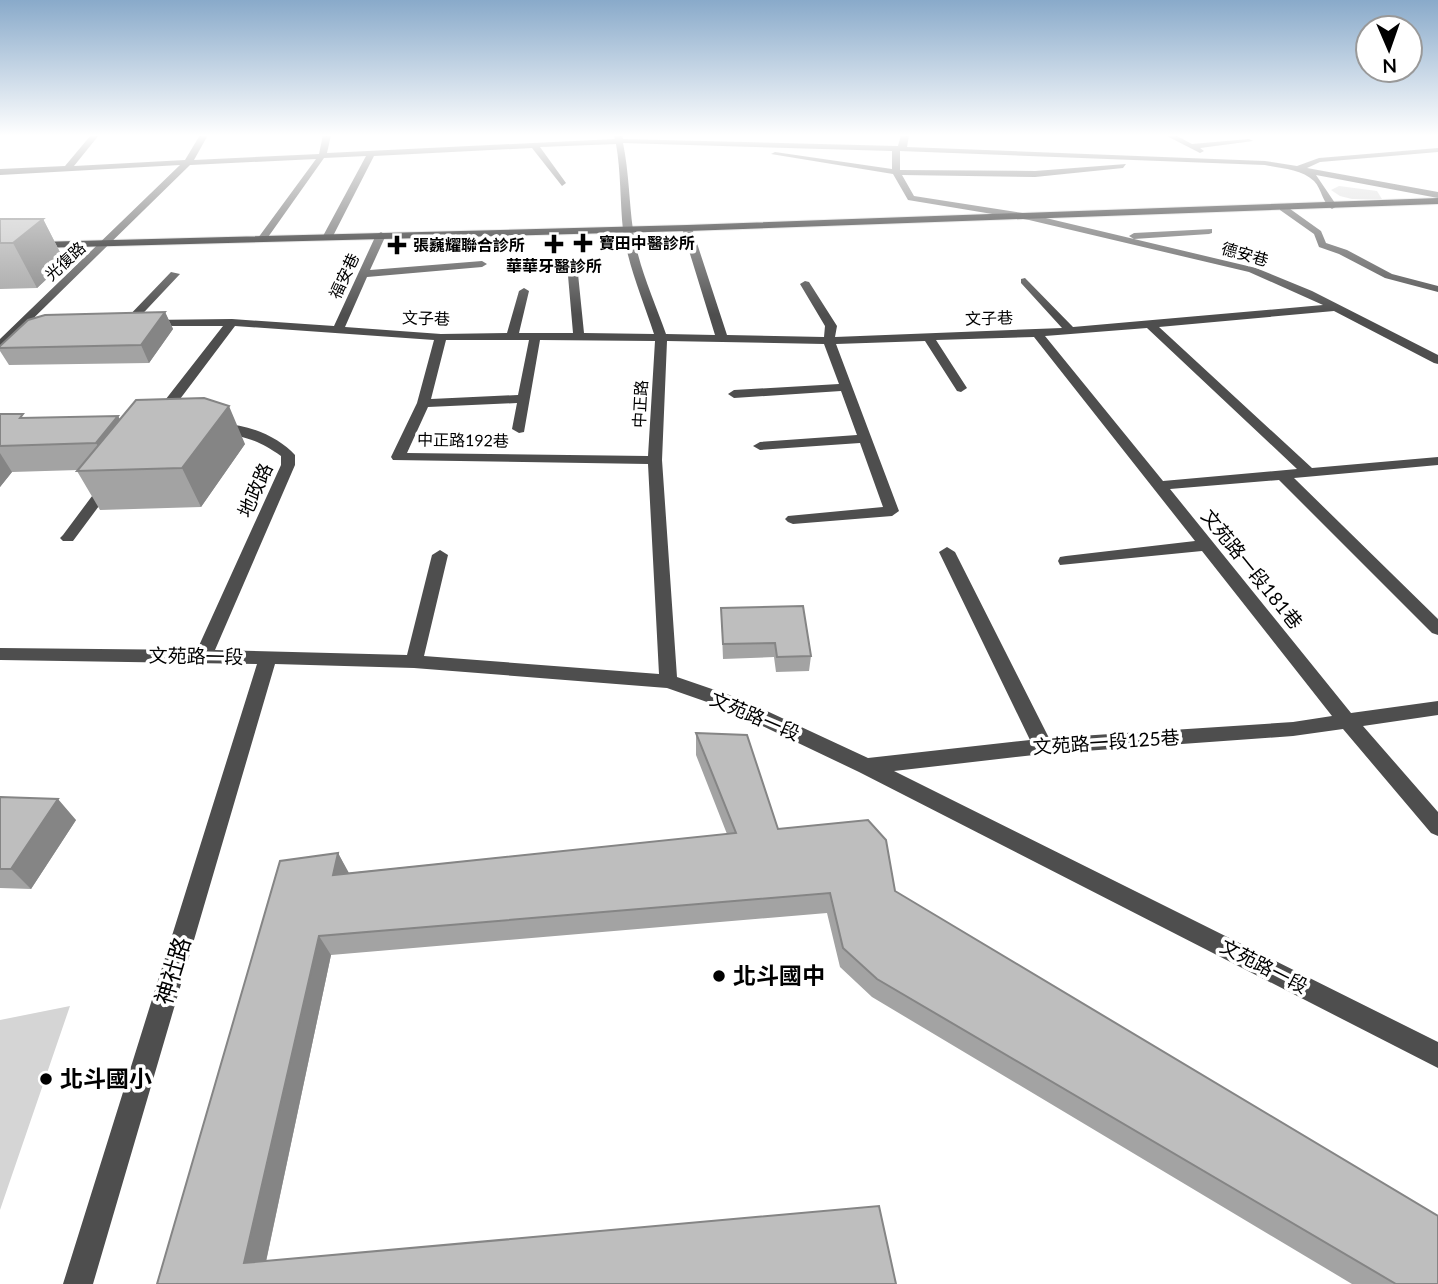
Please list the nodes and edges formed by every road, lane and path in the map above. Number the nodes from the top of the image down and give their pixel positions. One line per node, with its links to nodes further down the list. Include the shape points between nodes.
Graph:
1 (155, 195): 18 (street, 光復路)
2 (294, 195): 17 (street)
3 (350, 195): 15 (street, 福安巷)
4 (625, 195): 12 (street, 中正路)
5 (909, 195): 10 (street, 德安巷)
6 (1326, 195): 8 (street)
7 (1438, 201): 8 (main road)
8 (1332, 206): 9 (main road)
9 (1283, 208): 10 (main road); 26 (street, via 1318,233 1322,245 1342,249 1395,279)
10 (1029, 217): 11 (main road); 16 (street, 德安巷)
11 (687, 228): 12 (main road); 44 (street)
12 (628, 229): 14 (main road); 42 (street, 中正路)
13 (1209, 231): 16 (street)
14 (381, 235): 15 (main road); 23 (street, 福安巷)
15 (328, 236): 17 (main road)
16 (1113, 237): 28 (street, 德安巷, via 1252,270)
17 (263, 238): 18 (main road)
18 (107, 243): 19 (main road); 30 (street, 光復路)
19 (0, 246)
20 (482, 264): 23 (street)
21 (572, 264): 40 (street)
22 (174, 274): 33 (street)
23 (363, 274): 35 (street, 福安巷)
24 (1025, 281): 36 (street)
25 (805, 284): 45 (street, via 831,326)
26 (1438, 289)
27 (524, 290): 38 (street)
28 (1336, 307): 34 (street, 文子巷); 47 (street, 德安巷)
29 (233, 322): 33 (street, 文子巷); 35 (street, 文子巷); 53 (street, via 207,349)
30 (23, 323): 31 (street); 46 (street, 光復路)
31 (36, 323)
32 (115, 323): 33 (street, 文子巷)
33 (128, 323)
34 (1149, 324): 36 (street, 文子巷); 61 (street)
35 (337, 331): 41 (street, 文子巷)
36 (1069, 331): 37 (street, 文子巷)
37 (1037, 333): 43 (street, 文子巷); 63 (street, 文苑路一段181巷)
38 (512, 336): 39 (street, 文子巷); 41 (street, 文子巷)
39 (535, 336): 40 (street, 文子巷); 51 (street)
40 (579, 336): 42 (street, 文子巷)
41 (441, 337): 52 (street, 中正路192巷)
42 (661, 337): 44 (street, 文子巷); 58 (street, 中正路)
43 (928, 337): 45 (street, 文子巷); 49 (street)
44 (722, 338): 45 (street, 文子巷)
45 (829, 341): 48 (street)
46 (0, 345)
47 (1438, 360)
48 (846, 387): 50 (street); 56 (street)
49 (961, 388)
50 (734, 394)
51 (524, 399): 52 (street); 55 (street)
52 (422, 403): 58 (street, 中正路192巷, via 398,457)
53 (157, 427)
54 (205, 428): 72 (street, 地政路, via 250,433 288,454 288,465)
55 (519, 429)
56 (865, 439): 57 (street); 64 (street, via 892,511)
57 (760, 446)
58 (655, 460): 75 (street, 中正路)
59 (1438, 461): 61 (street)
60 (117, 471): 65 (street)
61 (1310, 474): 62 (street)
62 (1283, 476): 63 (street); 70 (street)
63 (1160, 486): 66 (street, 文苑路一段181巷)
64 (793, 519)
65 (68, 538)
66 (1207, 545): 69 (street); 77 (street, 文苑路一段181巷)
67 (947, 552): 78 (street)
68 (440, 555): 74 (street)
69 (1066, 561)
70 (1438, 629)
71 (0, 654): 72 (street, 文苑路一段)
72 (203, 656): 73 (street, 文苑路一段)
73 (268, 658): 74 (street, 文苑路一段); 82 (street, 神社路)
74 (414, 662): 75 (street, 文苑路一段)
75 (668, 681): 79 (street, 文苑路一段, via 734,704)
76 (1438, 708): 77 (street, 文苑路一段125巷)
77 (1346, 720): 78 (street, 文苑路一段125巷, via 1293,729); 80 (street, 文苑路一段181巷)
78 (1043, 746): 79 (street, 文苑路一段125巷)
79 (866, 766): 81 (street, 文苑路一段)
80 (1438, 827)
81 (1438, 1055)
82 (78, 1284)

